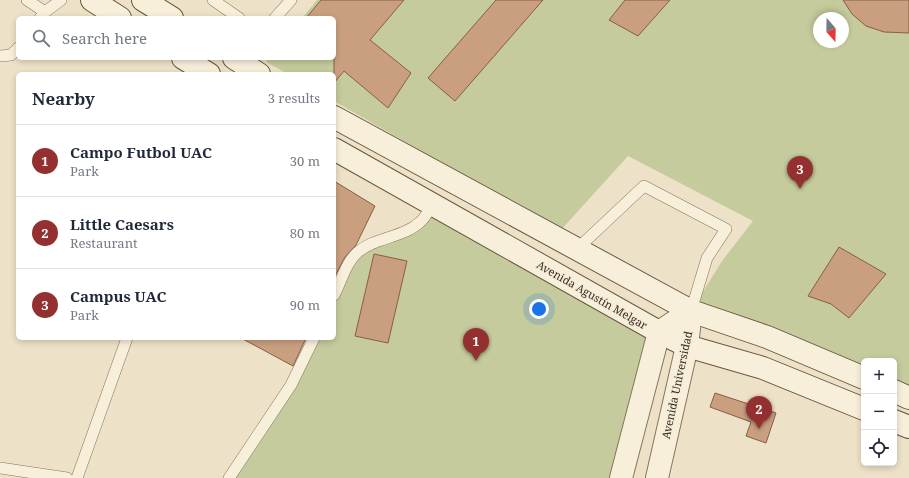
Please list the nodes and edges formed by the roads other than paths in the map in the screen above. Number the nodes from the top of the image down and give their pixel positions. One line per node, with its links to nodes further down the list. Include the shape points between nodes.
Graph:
1 (27, 0): 7 (lane)
2 (61, 0): 7 (lane)
3 (92, 0): 8 (main road)
4 (144, 0): 9 (main road)
5 (213, 0): 10 (lane)
6 (291, 0): 11 (lane)
7 (42, 15)
8 (117, 16)
9 (169, 16)
10 (236, 16)
11 (277, 16)
12 (16, 50): 13 (lane, via 11,55)
13 (0, 56)
14 (186, 60): 16 (main road)
15 (237, 60): 17 (main road)
16 (206, 72)
17 (256, 72)
18 (336, 118): 21 (main road)
19 (336, 150): 20 (main road, Avenida Agustín Melgar)
20 (432, 204): 22 (lane, via 420,222 357,252); 24 (main road, Avenida Agustín Melgar)
21 (576, 250): 23 (main road); 23 (lane, via 644,186 726,229 708,258)
22 (336, 292)
23 (690, 312): 24 (main road, Avenida Universidad); 27 (main road, Avenida Universidad); 28 (main road, via 767,337)
24 (659, 332): 27 (main road, Avenida Agustín Melgar); 38 (main road)
25 (126, 340): 36 (lane)
26 (313, 340): 37 (lane, via 291,385)
27 (687, 346): 31 (main road, Avenida Agustín Melgar, via 763,368); 39 (main road, Avenida Universidad)
28 (861, 377)
29 (897, 392): 30 (main road)
30 (909, 398)
31 (861, 408)
32 (897, 422): 33 (main road)
33 (909, 427)
34 (0, 468): 35 (lane)
35 (67, 478)
36 (77, 478)
37 (229, 478)
38 (620, 478)
39 (657, 478)

